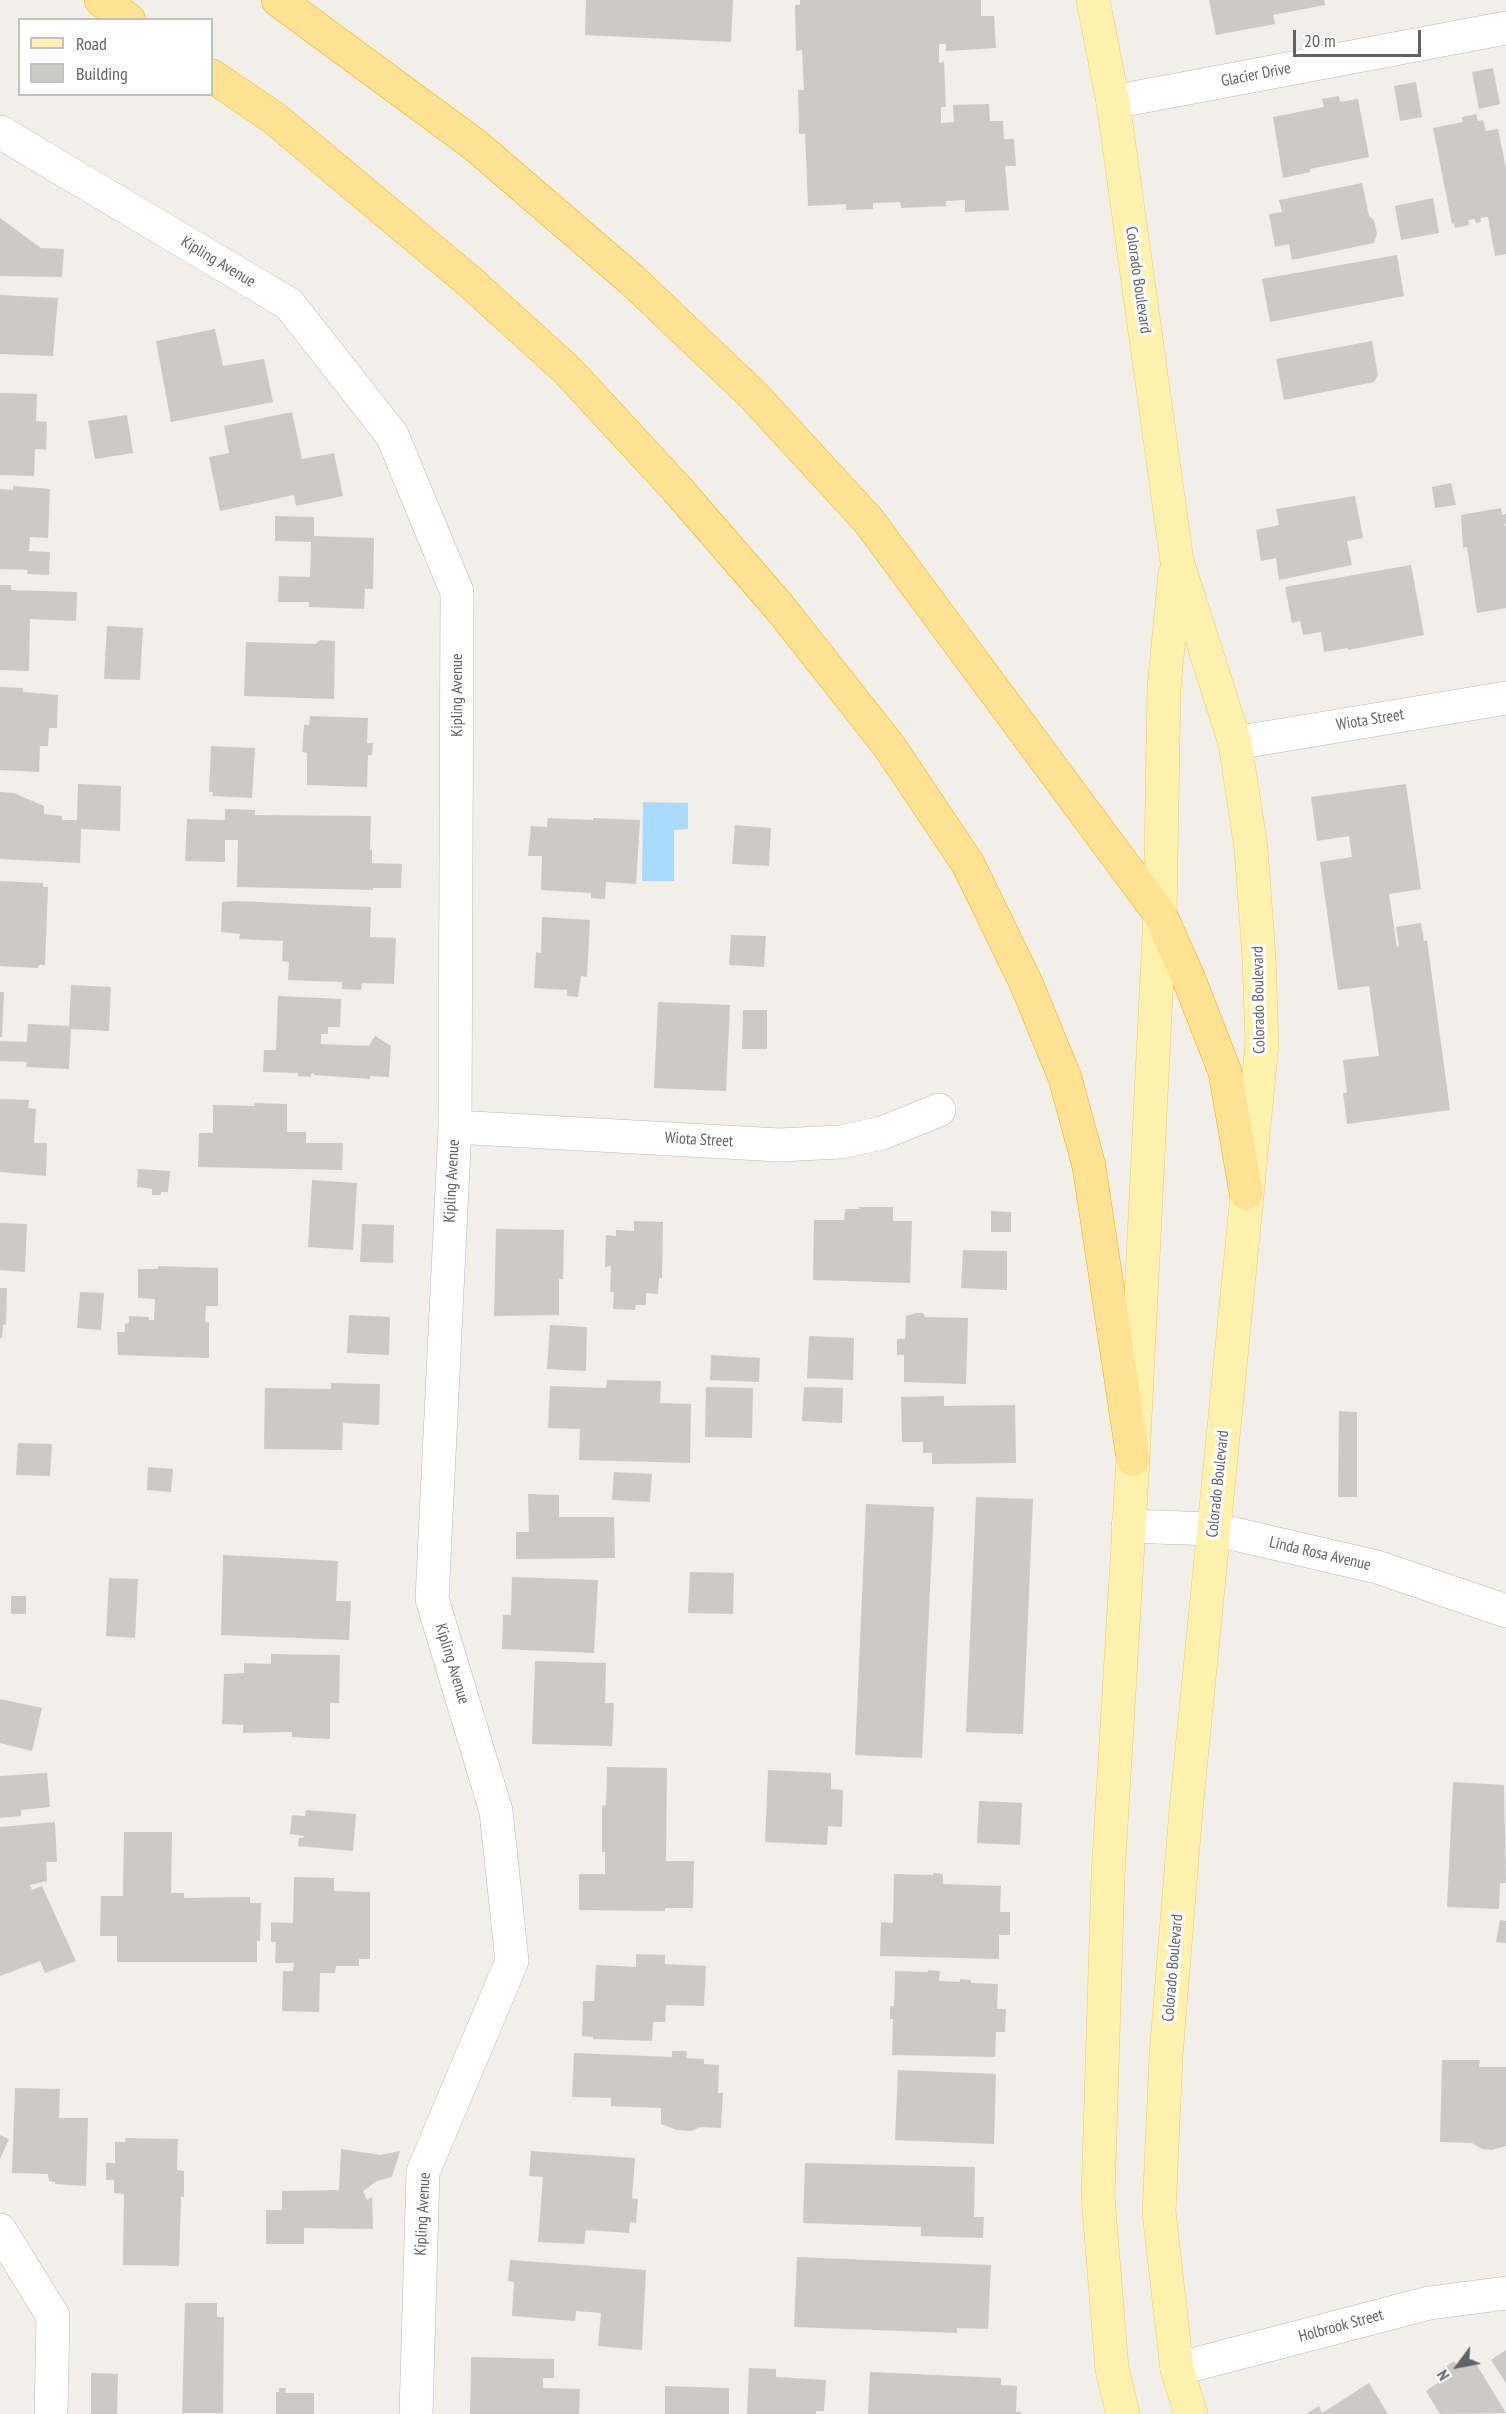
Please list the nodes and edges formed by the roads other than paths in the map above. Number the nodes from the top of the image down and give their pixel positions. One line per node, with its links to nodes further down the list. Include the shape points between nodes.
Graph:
1 (101, 0): 4 (highway)
2 (278, 0): 12 (highway, via 476,145 632,280 753,395 868,520)
3 (1093, 0): 7 (main road, Colorado Boulevard)
4 (126, 18)
5 (1506, 28): 7 (street, Glacier Drive)
6 (213, 77): 16 (highway, via 274,118 469,282 568,372 780,608 889,746 968,864 1026,983 1065,1078 1089,1166)
7 (1113, 102): 9 (main road, Colorado Boulevard)
8 (0, 132): 14 (street, Kipling Avenue, via 289,304 392,435 457,592)
9 (1177, 561): 11 (main road, Colorado Boulevard); 12 (main road, Colorado Boulevard, via 1164,688)
10 (1506, 698): 11 (street, Wiota Street)
11 (1234, 743): 15 (main road, Colorado Boulevard, via 1251,848 1262,1044)
12 (1160, 914): 15 (highway, via 1225,1072); 16 (main road, Colorado Boulevard)
13 (939, 1110): 14 (street, Wiota Street, via 882,1133 840,1142 779,1144)
14 (455, 1126): 24 (street, Kipling Avenue, via 432,1599 496,1811 512,1961 423,2172)
15 (1246, 1193): 18 (main road, Colorado Boulevard)
16 (1133, 1459): 17 (main road, Colorado Boulevard)
17 (1128, 1527): 18 (street, Linda Rosa Avenue); 25 (main road, Colorado Boulevard, via 1108,1876 1098,2197 1112,2369)
18 (1213, 1529): 19 (street, Linda Rosa Avenue, via 1377,1567); 22 (main road, Colorado Boulevard, via 1166,2056 1159,2212)
19 (1506, 1611)
20 (0, 2230): 23 (street, via 53,2316)
21 (1506, 2293): 22 (street, Holbrook Street, via 1429,2303)
22 (1178, 2369): 26 (main road, Colorado Boulevard)
23 (51, 2414)
24 (416, 2414)
25 (1123, 2414)
26 (1191, 2414)

